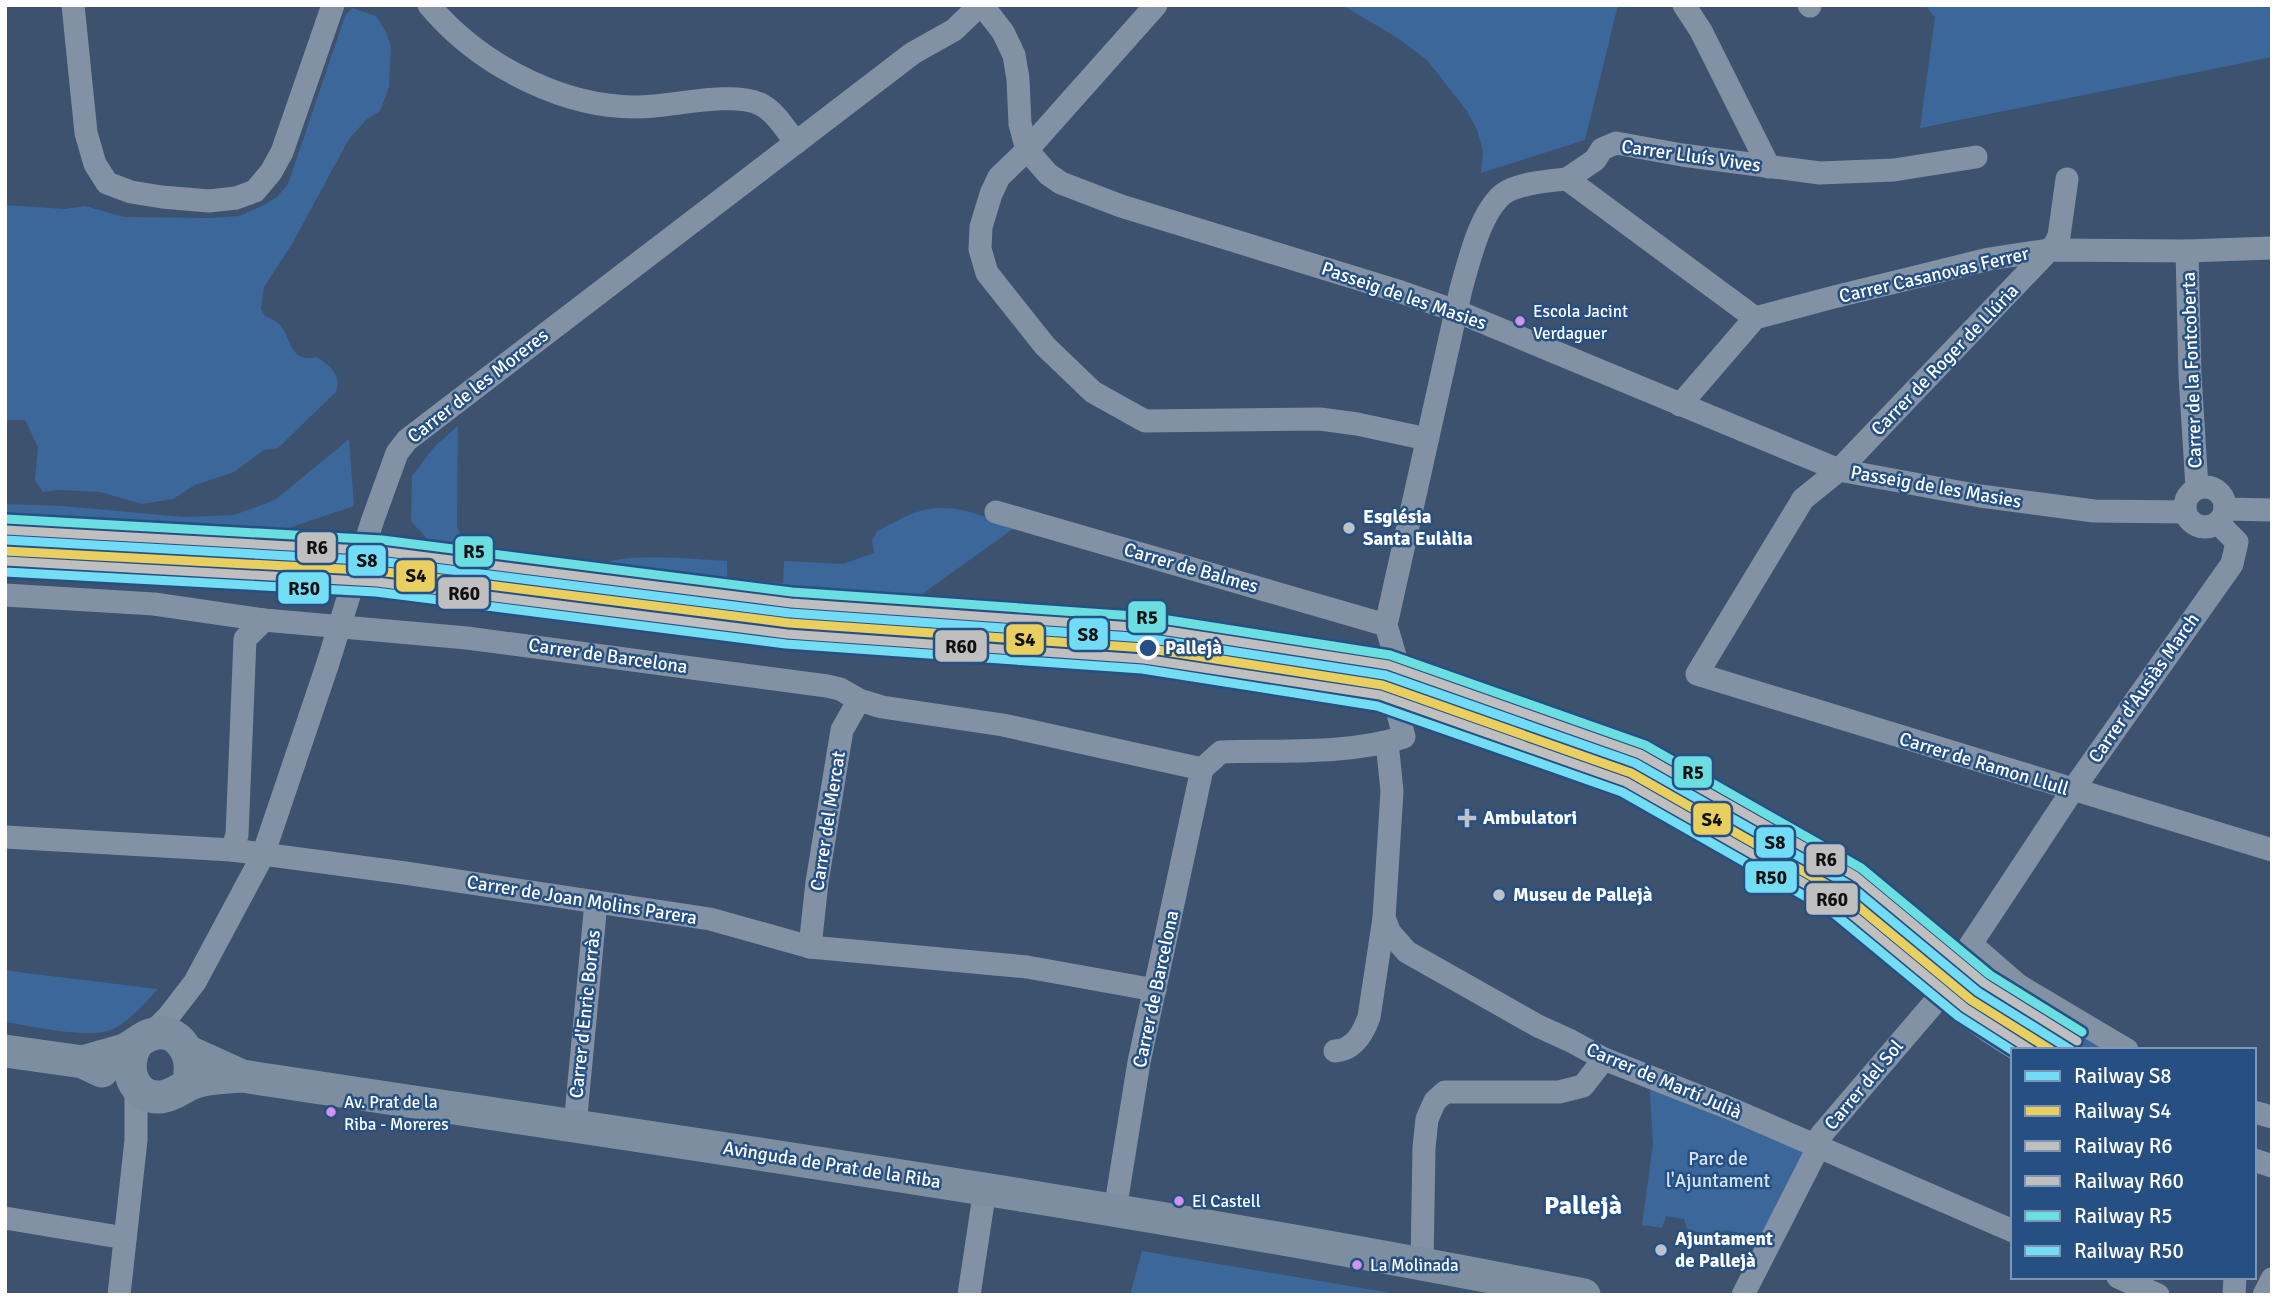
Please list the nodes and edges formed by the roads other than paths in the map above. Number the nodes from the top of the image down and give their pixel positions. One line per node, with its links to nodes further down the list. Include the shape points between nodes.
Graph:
1 (73, 5): 2 (street, via 86,133 95,164 107,183 131,192 209,201 255,191 271,172)
2 (333, 5)
3 (429, 5): 7 (street, via 482,56 537,85 593,103 635,108 735,99 761,104)
4 (981, 5): 7 (street, Carrer de les Moreres, via 954,30 913,53); 8 (street, via 1014,55)
5 (1156, 5): 8 (street)
6 (1684, 5): 10 (street)
7 (796, 143): 37 (street, Carrer de les Moreres, via 407,440 394,460 372,522)
8 (1027, 150): 16 (street, Passeig de les Masies, via 1048,174 1079,191); 19 (street, via 999,177 990,194 980,249 988,273 1020,315 1093,392 1145,421 1320,419)
9 (1976, 157): 10 (street, Carrer Lluís Vives, via 1894,170 1820,173)
10 (1769, 167): 11 (street, Carrer Lluís Vives, via 1616,143)
11 (1567, 179): 16 (street, via 1537,182 1504,193 1491,208 1475,243); 17 (street)
12 (2067, 179): 14 (street, via 2059,236)
13 (2272, 248): 15 (street, Carrer Casanovas Ferrer)
14 (2049, 250): 15 (street, Carrer Casanovas Ferrer); 17 (street, Carrer Casanovas Ferrer, via 1989,259); 20 (street, Carrer de Roger de Llúria)
15 (2187, 251): 21 (street, Carrer de la Fontcoberta)
16 (1456, 312): 18 (street, Passeig de les Masies); 19 (street)
17 (1755, 318): 18 (street)
18 (1680, 405): 20 (street, Passeig de les Masies)
19 (1427, 439): 28 (street)
20 (1839, 470): 24 (street, Passeig de les Masies, via 2094,511); 29 (street, Carrer de Roger de Llúria, via 1803,499)
21 (2197, 488): 24 (street, via 2188,495); 25 (street, via 2211,488 2222,496)
22 (2272, 510): 25 (street)
23 (996, 512): 28 (street, Carrer de Balmes)
24 (2185, 512): 25 (street, via 2192,524 2205,528)
25 (2221, 516): 33 (street, Carrer d'Ausiàs March, via 2237,542 2232,564)
26 (5, 595): 27 (street, Carrer de Barcelona, via 154,604)
27 (264, 620): 30 (street, Carrer de Barcelona, via 640,659 827,685); 35 (street, via 245,639 237,835)
28 (1386, 625): 31 (street, via 1396,659 1390,681 1404,737)
29 (1697, 674): 33 (street, Carrer de Ramon Llull)
30 (859, 700): 32 (street, Carrer de Barcelona); 41 (street, Carrer del Mercat, via 842,730)
31 (1387, 742): 32 (street, via 1221,752); 39 (street, via 1392,790)
32 (1202, 769): 43 (street, Carrer de Barcelona)
33 (2072, 790): 36 (street, Carrer de Ramon Llull); 40 (street, Carrer d'Ausiàs March)
34 (5, 837): 35 (street, Carrer de Joan Molins Parera)
35 (232, 850): 37 (street, Carrer de Joan Molins Parera)
36 (2272, 850)
37 (263, 855): 38 (street, Carrer de Joan Molins Parera); 42 (street, Carrer de les Moreres)
38 (596, 902): 41 (street, Carrer de Joan Molins Parera, via 710,919); 55 (street, Carrer d'Enric Borràs)
39 (1384, 918): 50 (street, via 1364,1032 1352,1046); 51 (street, Carrer de Martí Julià, via 1407,952)
40 (1972, 945): 44 (street, Carrer d'Ausiàs March); 48 (street, via 2018,985)
41 (810, 947): 43 (street, Carrer de Joan Molins Parera, via 1027,967)
42 (195, 982): 45 (street, Carrer de les Moreres); 46 (street, Carrer de les Moreres, via 182,1026)
43 (1155, 990): 58 (street, Carrer de Barcelona)
44 (1940, 996): 47 (street); 56 (street, Carrer del Sol, via 1821,1135)
45 (143, 1040): 46 (main road, via 167,1035); 52 (main road); 54 (main road, via 129,1059)
46 (185, 1047): 53 (main road); 54 (main road, via 190,1072)
47 (2015, 1048)
48 (2124, 1048)
49 (5, 1051): 52 (main road)
50 (1335, 1051)
51 (1604, 1059): 56 (street, Carrer de Martí Julià); 62 (street, via 1583,1086 1559,1092 1445,1092 1435,1101 1427,1119 1424,1148)
52 (83, 1062): 54 (main road)
53 (242, 1076): 54 (main road); 55 (main road, Avinguda de Prat de la Riba)
54 (154, 1088): 61 (street, via 136,1140)
55 (575, 1126): 57 (main road, Avinguda de Prat de la Riba)
56 (1818, 1146): 60 (street, Carrer de Martí Julià); 68 (street, Carrer del Sol)
57 (985, 1189): 58 (main road, Avinguda de Prat de la Riba); 66 (street)
58 (1115, 1210): 62 (main road, Avinguda de Prat de la Riba)
59 (5, 1218): 61 (street)
60 (2011, 1230)
61 (125, 1238): 65 (street)
62 (1422, 1263): 67 (main road, Avinguda de Prat de la Riba)
63 (2122, 1279): 69 (street)
64 (2272, 1279): 70 (street)
65 (119, 1295)
66 (969, 1295)
67 (1584, 1295)
68 (1744, 1295)
69 (2158, 1295)
70 (2264, 1295)

